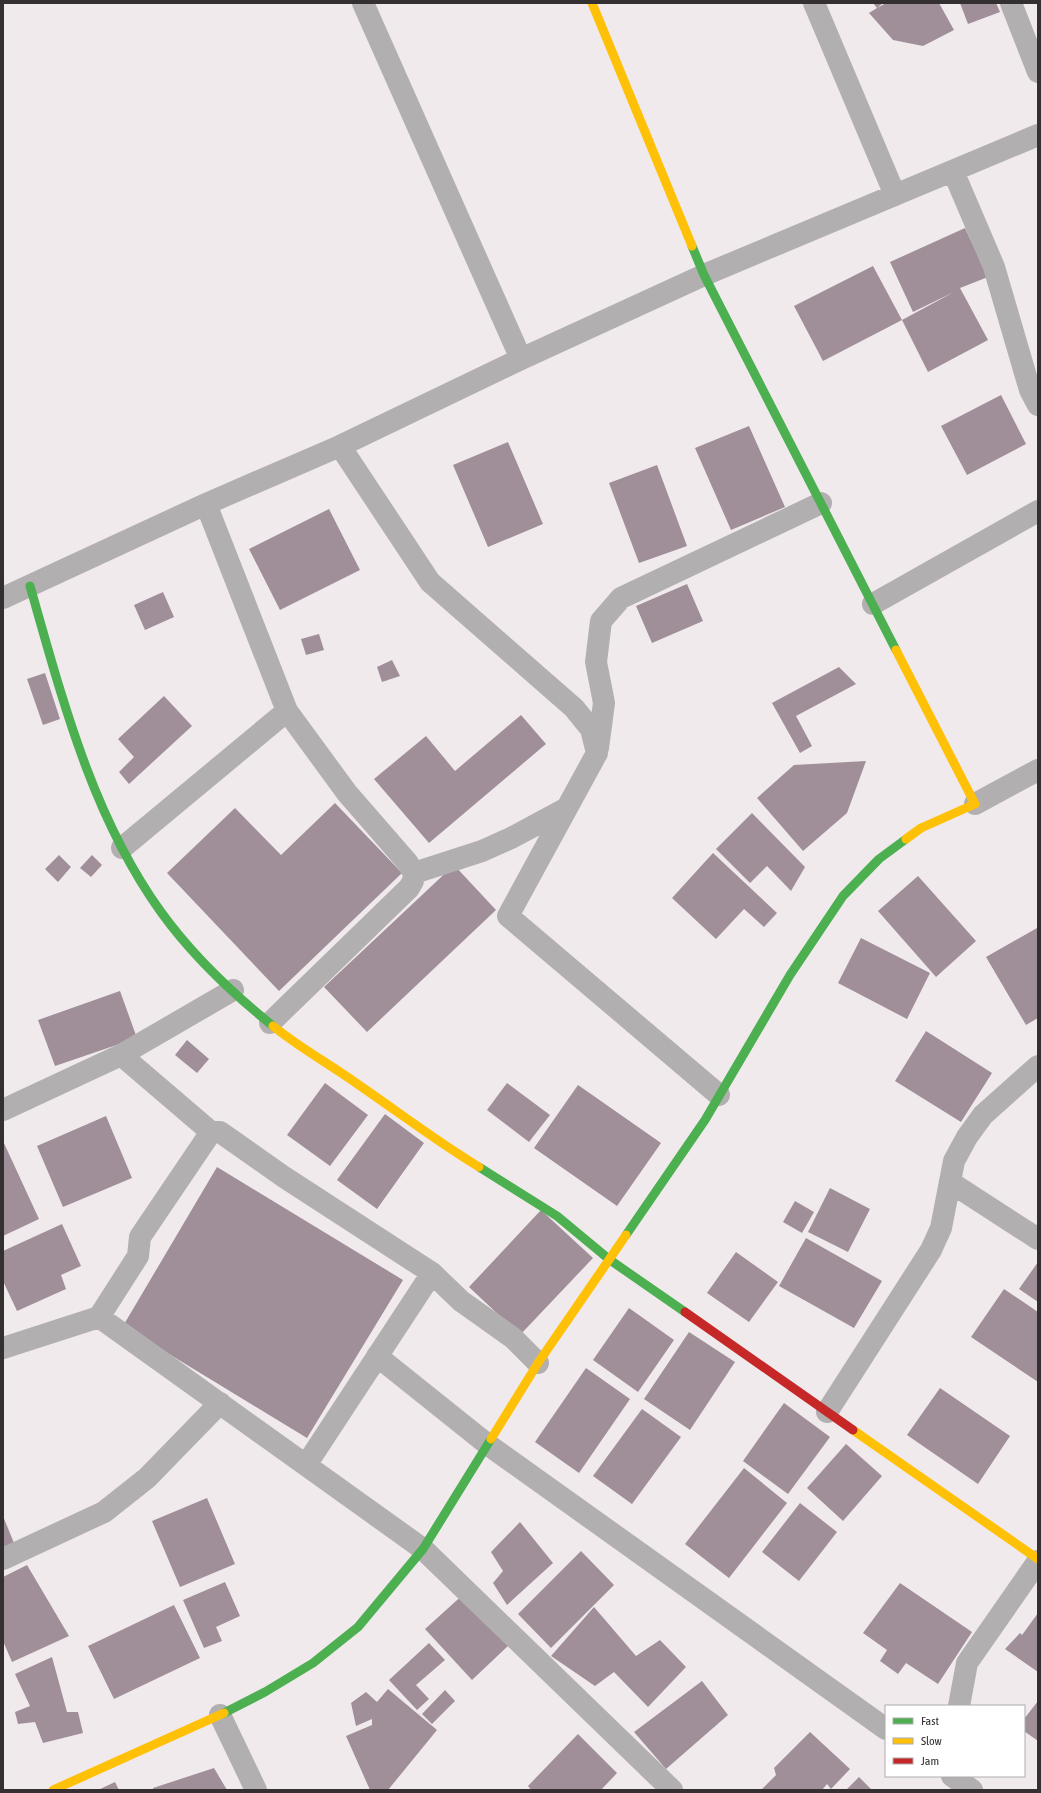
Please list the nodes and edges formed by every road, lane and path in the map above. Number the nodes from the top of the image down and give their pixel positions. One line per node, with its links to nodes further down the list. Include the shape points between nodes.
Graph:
1 (363, 3): 10 (street)
2 (592, 3): 9 (street)
3 (814, 3): 8 (street)
4 (1011, 3): 5 (street)
5 (1038, 72)
6 (1038, 135): 7 (street)
7 (953, 170): 8 (street); 11 (street, via 994,267)
8 (895, 195): 9 (street)
9 (704, 275): 10 (street); 13 (street)
10 (521, 359): 12 (street)
11 (1035, 394)
12 (340, 446): 14 (street); 20 (street, via 430,582 574,708 591,729)
13 (821, 503): 18 (street); 20 (street, via 621,598 601,620 596,662 604,703)
14 (206, 504): 16 (street); 19 (street)
15 (1038, 511): 18 (street)
16 (30, 586): 17 (street); 24 (street, via 62,698 89,774)
17 (3, 598)
18 (873, 604): 22 (street)
19 (287, 711): 24 (street); 25 (street, via 347,793)
20 (597, 753): 23 (street)
21 (1038, 770): 22 (street)
22 (975, 804): 30 (street, via 920,828 879,859 843,896 790,975)
23 (567, 808): 25 (street, via 482,851); 30 (street, via 508,916)
24 (122, 848): 26 (street, via 161,912 202,961)
25 (414, 873): 27 (street, via 409,888)
26 (233, 990): 27 (street); 28 (street)
27 (270, 1023): 35 (street, via 305,1051 346,1075 457,1153 551,1212)
28 (121, 1055): 31 (street); 32 (street)
29 (1038, 1066): 33 (street, via 983,1115 954,1161)
30 (719, 1095): 35 (street, via 705,1120)
31 (3, 1110)
32 (211, 1132): 36 (street, via 220,1132 284,1178); 37 (street, via 140,1237 138,1256)
33 (950, 1182): 34 (street); 42 (street, via 941,1228 931,1250)
34 (1038, 1238)
35 (610, 1260): 40 (street); 42 (street)
36 (432, 1273): 39 (street); 40 (street, via 461,1301 513,1338)
37 (99, 1317): 38 (street); 41 (street)
38 (3, 1348)
39 (377, 1356): 43 (street); 44 (street)
40 (538, 1363): 43 (street)
41 (220, 1403): 44 (street); 46 (street, via 147,1478 104,1512)
42 (827, 1412): 47 (street)
43 (487, 1444): 45 (street); 50 (street)
44 (306, 1465): 45 (street)
45 (423, 1549): 49 (street, via 358,1627 312,1663 265,1692); 54 (street)
46 (3, 1559)
47 (1038, 1560): 48 (street, via 967,1663)
48 (958, 1705)
49 (220, 1715): 52 (street); 53 (street)
50 (885, 1728)
51 (953, 1777): 55 (street)
52 (53, 1790)
53 (256, 1790)
54 (672, 1790)
55 (972, 1790)

